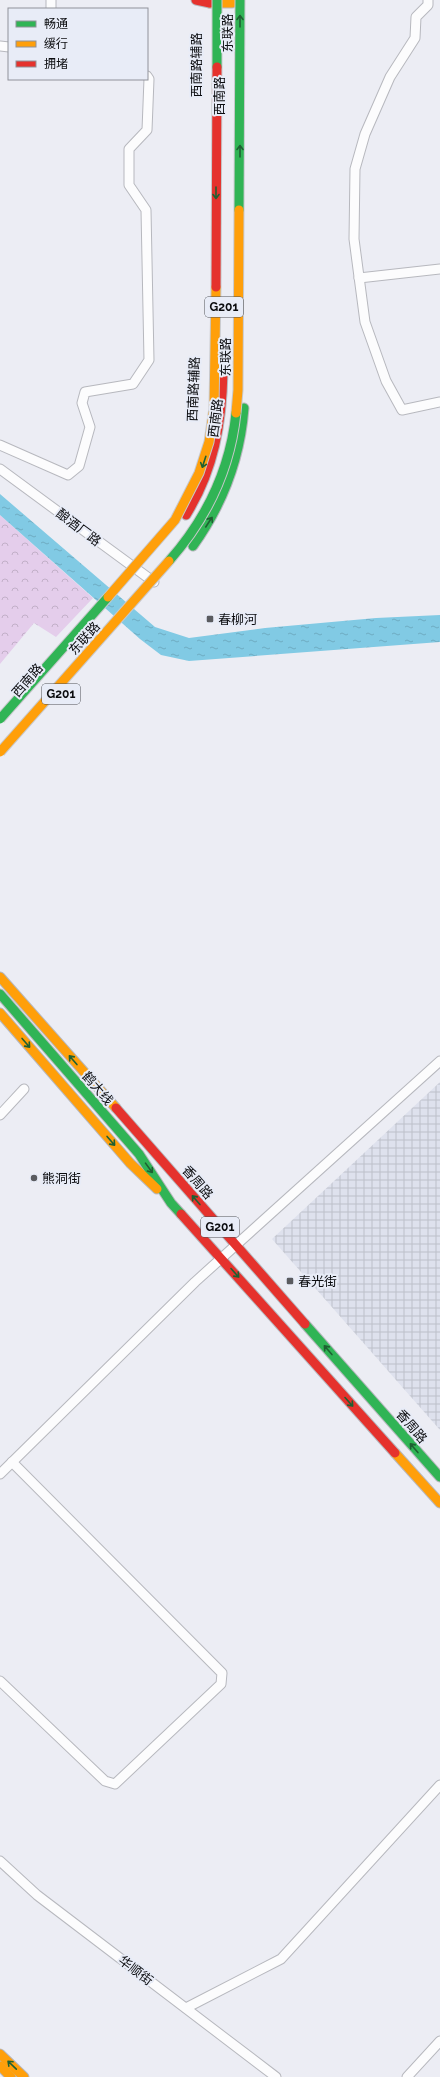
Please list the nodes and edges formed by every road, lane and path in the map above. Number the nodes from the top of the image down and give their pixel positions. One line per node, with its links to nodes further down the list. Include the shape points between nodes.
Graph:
1 (196, 0): 4 (main road)
2 (248, 0): 15 (main road, one-way to 2, via 211,520 231,480 242,436 245,390)
3 (428, 0): 7 (street, via 428,5 416,17 416,38 390,76 368,126 355,169 354,239)
4 (224, 1): 8 (main road, 西南路辅路); 9 (main road, 西南路 / G201); 15 (main road, 西南路 / G201, via 231,390 227,434 221,461 208,493 174,546); 17 (main road, 东联路, one-way to 17, bridge, via 216,390 208,450 194,488 175,520); 19 (main road, 东联路, one-way to 4, bridge, via 179,550 205,515 223,477 234,435 238,390)
5 (148, 78): 11 (street, via 147,130 129,149 129,185 146,210 148,360 133,384 85,392 82,403 90,427 79,466 68,476)
6 (440, 269): 7 (street)
7 (359, 278): 10 (street, via 365,322 386,381 402,410)
8 (208, 301): 9 (main road); 13 (main road, 西南路辅路, via 206,414 200,448 187,484 169,516)
9 (224, 336): 14 (main road, 西南路 / G201, via 222,414 216,453 210,472 181,524)
10 (440, 402)
11 (0, 445)
12 (0, 469): 13 (street, 酿酒厂路)
13 (128, 563): 14 (street, 酿酒厂路); 16 (main road, 西南路辅路)
14 (140, 572): 15 (street, 酿酒厂路); 18 (main road, 西南路 / G201)
15 (158, 585): 20 (main road, 西南路 / G201)
16 (0, 706)
17 (0, 719)
18 (0, 730)
19 (0, 752)
20 (0, 762)
21 (0, 977): 28 (main road, 香周路 / G201, one-way to 21)
22 (0, 994): 27 (main road, 鹤大线 / G201, one-way to 27, via 139,1154)
23 (0, 1014): 27 (main road, one-way to 27, via 130,1163)
24 (440, 1061): 28 (street)
25 (24, 1089): 26 (street)
26 (0, 1114)
27 (171, 1202): 29 (main road, G201)
28 (236, 1245): 29 (street); 32 (main road, 香周路 / G201, one-way to 28)
29 (221, 1258): 30 (street); 33 (main road, G201, one-way to 33)
30 (12, 1462): 31 (street); 34 (street, via 222,1672 222,1678 221,1684 115,1784 105,1781)
31 (0, 1474)
32 (440, 1477)
33 (440, 1504)
34 (0, 1681)
35 (440, 1785): 37 (street, via 281,1959)
36 (0, 1861): 37 (street, 华顺街, via 38,1896)
37 (186, 2008): 43 (street, 华顺街)
38 (440, 2041): 44 (street)
39 (0, 2054): 42 (main road, one-way to 39)
40 (0, 2066): 41 (main road)
41 (11, 2077)
42 (24, 2077)
43 (276, 2077)
44 (407, 2077)

